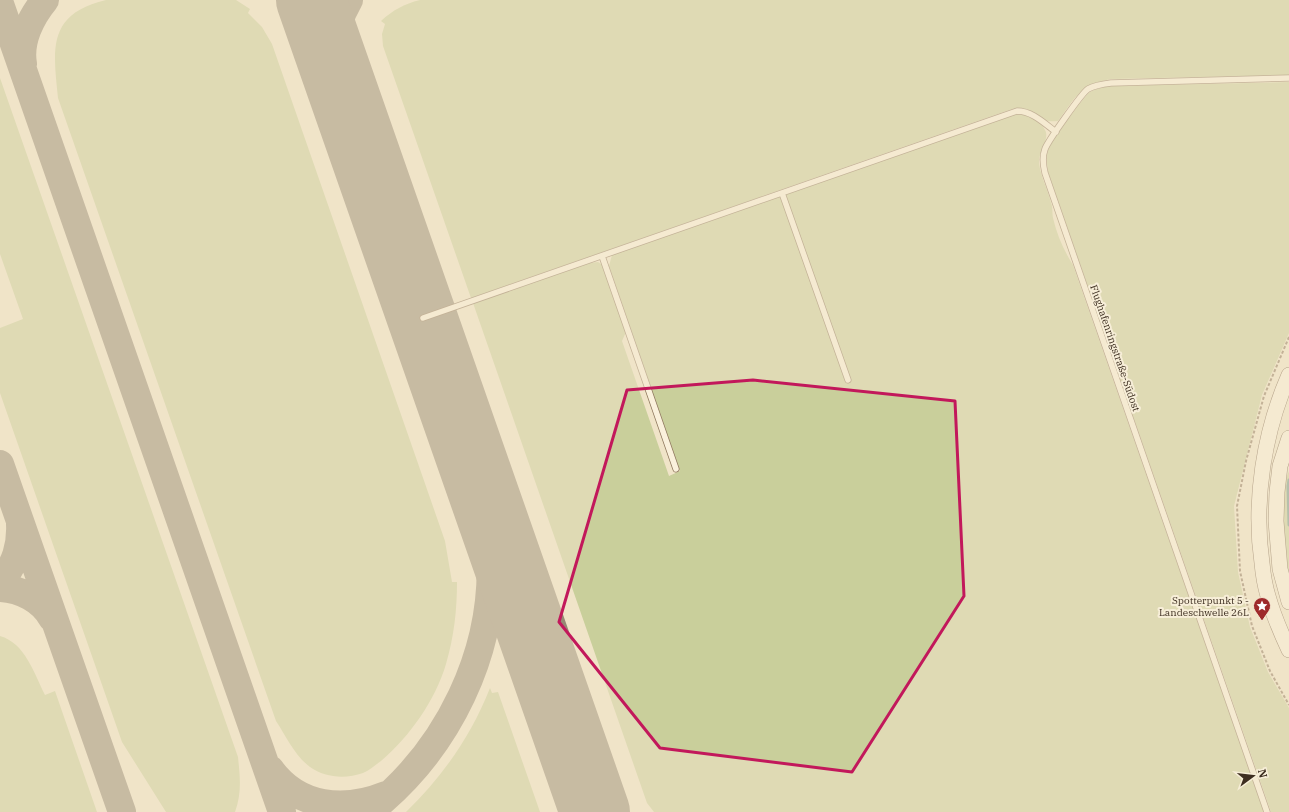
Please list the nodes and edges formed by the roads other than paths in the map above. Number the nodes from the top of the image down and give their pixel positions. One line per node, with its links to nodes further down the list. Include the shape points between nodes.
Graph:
1 (1289, 78): 2 (lane, Flughafenringstraße-Südost, via 1098,85 1080,97)
2 (1056, 132): 3 (lane, via 1032,115 1017,111); 12 (lane, Flughafenringstraße-Südost, via 1045,148 1045,173)
3 (782, 193): 4 (lane); 7 (lane)
4 (602, 256): 5 (lane); 9 (lane)
5 (422, 318)
6 (1289, 375): 11 (main road, via 1274,416 1263,463 1258,522 1259,547 1268,595)
7 (848, 380)
8 (1289, 438): 10 (main road, via 1280,466 1276,522 1280,569)
9 (676, 469)
10 (1289, 602)
11 (1289, 650)
12 (1268, 812)

